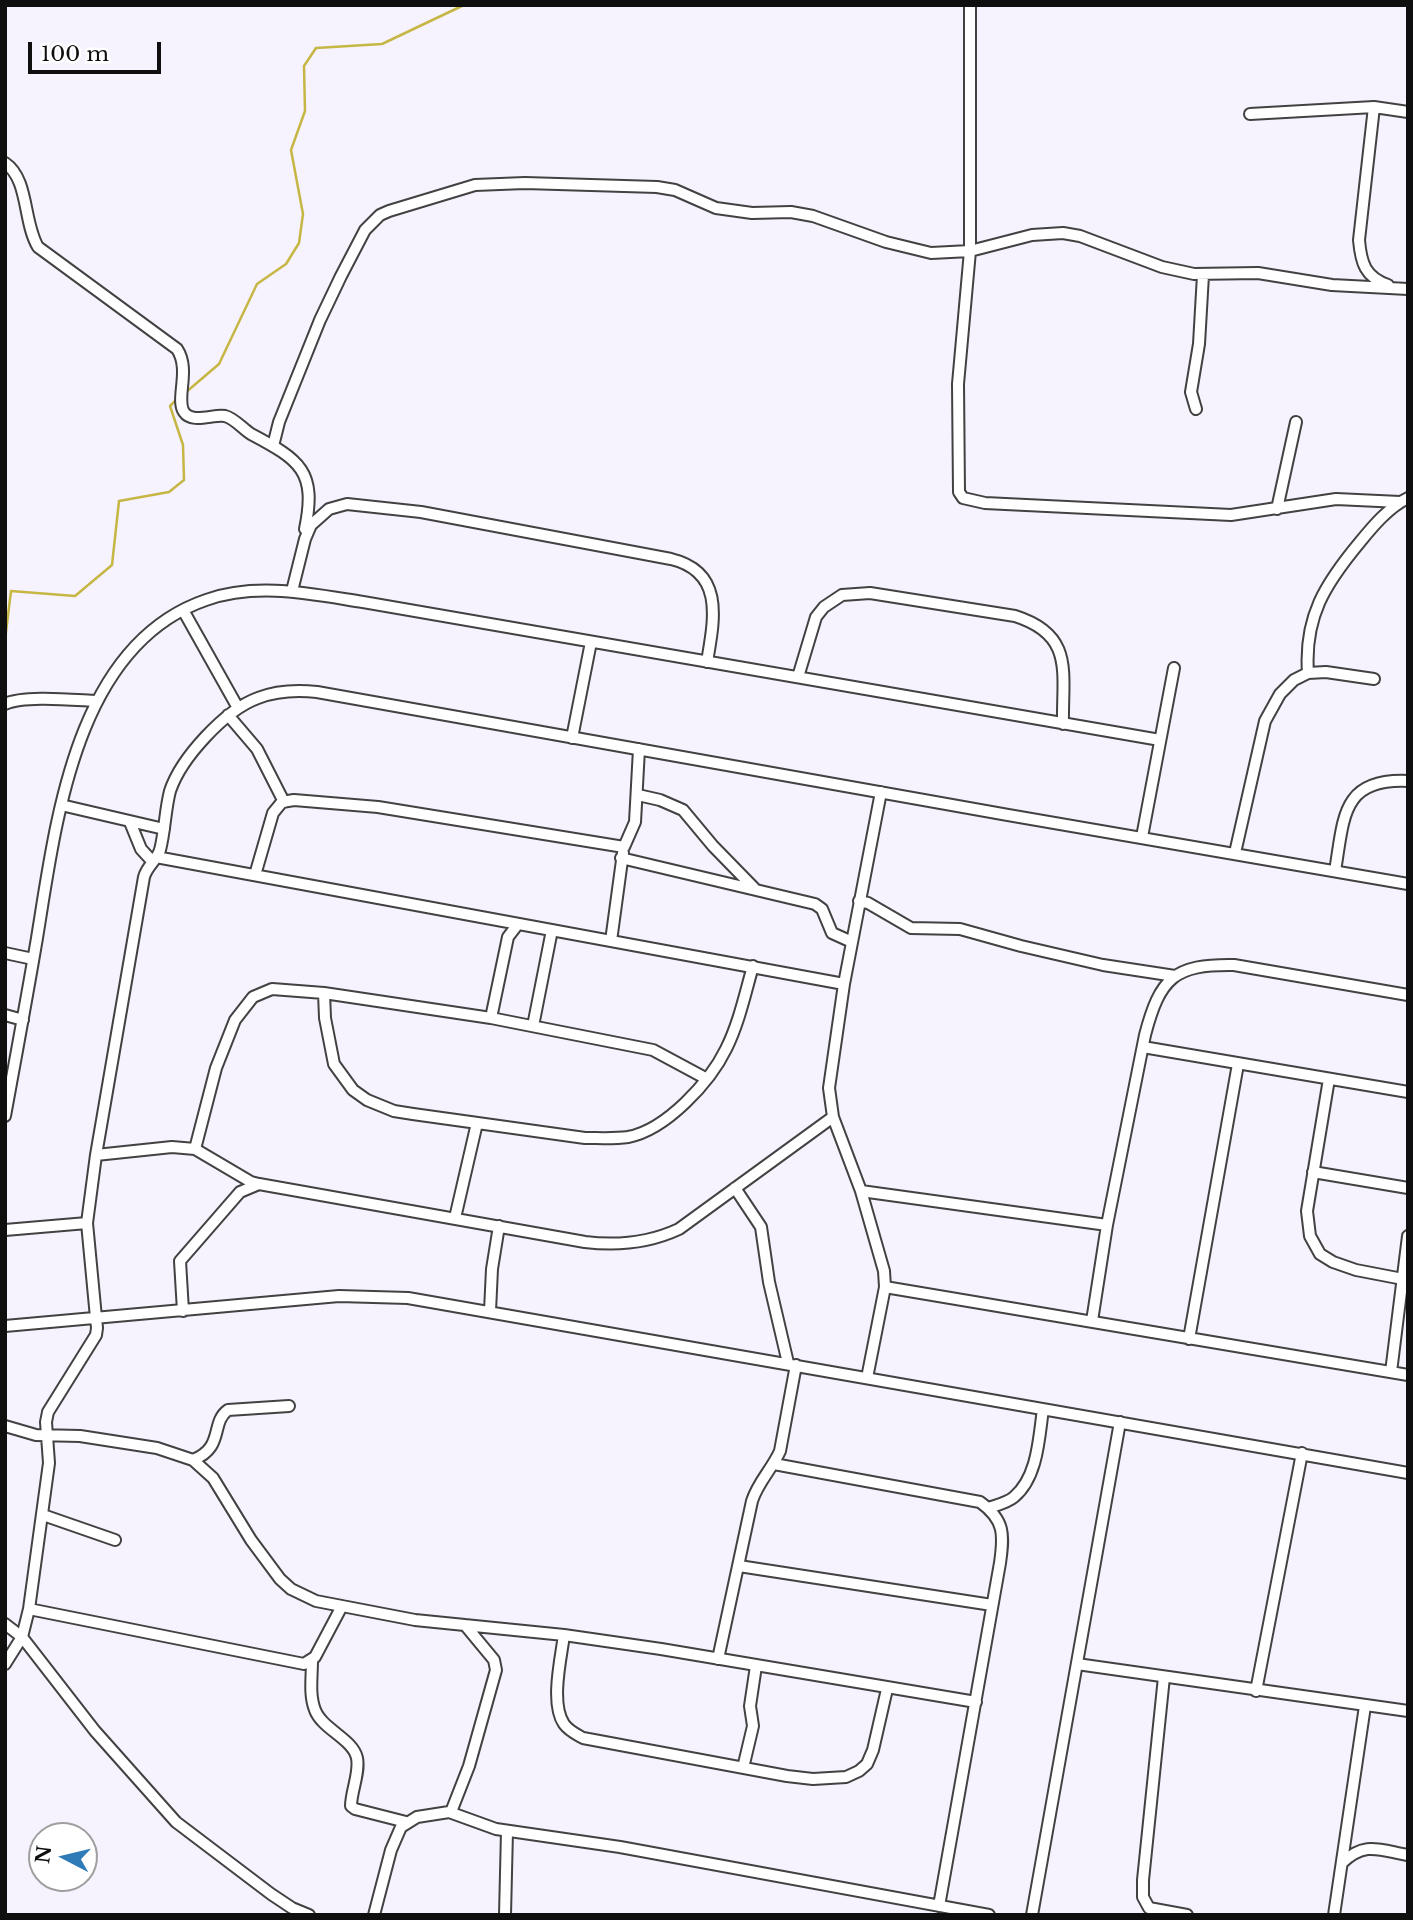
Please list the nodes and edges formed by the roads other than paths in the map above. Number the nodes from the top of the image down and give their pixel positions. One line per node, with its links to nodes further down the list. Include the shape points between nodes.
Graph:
1 (970, 5): 6 (street)
2 (1374, 107): 3 (street); 4 (street); 8 (street, via 1359,240 1361,259 1376,281)
3 (1408, 112)
4 (1250, 114)
5 (5, 163): 11 (street, via 17,174 38,247 177,349 183,364 184,412 196,418 230,418)
6 (970, 250): 7 (street, via 1032,235 1063,233 1162,267); 11 (street, via 915,250 813,216 716,208 657,187 501,183 457,189 388,211 365,230 320,320); 13 (street, via 958,384 959,492 963,498 1208,515)
7 (1203, 275): 8 (street, via 1258,273 1332,285); 9 (street, via 1191,391)
8 (1402, 288)
9 (1196, 409)
10 (1296, 422): 13 (street)
11 (273, 446): 14 (street, via 298,464 310,488)
12 (1404, 500): 13 (street, via 1336,499); 20 (street, via 1368,533 1326,586 1308,635)
13 (1277, 509)
14 (305, 539): 15 (street); 18 (street, via 321,514 358,503 682,562 700,574 713,598)
15 (292, 591): 16 (street, via 227,594); 17 (street)
16 (183, 610): 23 (street, via 146,635); 25 (street)
17 (591, 642): 18 (street); 27 (street)
18 (708, 662): 21 (street)
19 (1174, 667): 28 (street)
20 (1308, 673): 22 (street); 39 (street, via 1280,695 1265,721)
21 (798, 677): 26 (street); 26 (street, via 816,617 842,595 870,593 1015,616 1035,624 1058,645 1063,662)
22 (1374, 679)
23 (96, 701): 24 (street, via 29,699); 34 (street)
24 (5, 704)
25 (233, 712): 27 (street, via 273,694 317,692); 33 (street); 36 (street, via 198,746 174,783)
26 (1063, 724): 28 (street)
27 (572, 737): 29 (street)
28 (1160, 740): 37 (street)
29 (639, 749): 31 (street); 32 (street)
30 (1408, 781): 41 (street, via 1387,780 1355,795 1347,810)
31 (881, 792): 37 (street); 45 (street)
32 (638, 794): 38 (street, via 635,822); 44 (street, via 683,810)
33 (284, 802): 38 (street, via 378,807); 42 (street, via 269,821)
34 (61, 805): 35 (street); 51 (street)
35 (130, 822): 36 (street); 40 (street, via 136,839)
36 (164, 829): 40 (street)
37 (1142, 837): 39 (street)
38 (623, 852): 44 (street); 48 (street)
39 (1235, 853): 41 (street)
40 (154, 859): 42 (street); 70 (street, via 144,877)
41 (1335, 871): 43 (street)
42 (255, 875): 46 (street)
43 (1408, 884)
44 (754, 888): 49 (street, via 819,906 832,933)
45 (859, 901): 49 (street); 53 (street, via 911,928 960,929 1103,965)
46 (518, 924): 47 (street); 58 (street, via 508,937)
47 (552, 930): 48 (street); 60 (street)
48 (611, 941): 52 (street)
49 (852, 943): 54 (street)
50 (5, 954): 51 (street)
51 (33, 959): 59 (street)
52 (753, 966): 54 (street); 63 (street, via 726,1050)
53 (1175, 976): 56 (street, via 1191,967 1234,965); 61 (street, via 1151,1012)
54 (844, 984): 67 (street, via 830,1068)
55 (324, 993): 58 (street); 68 (street, via 334,1064 359,1096 394,1111); 69 (street, via 272,989 247,1002 223,1044)
56 (1408, 995)
57 (5, 1015): 59 (street)
58 (491, 1018): 60 (street)
59 (23, 1020): 66 (street)
60 (533, 1026): 63 (street, via 653,1051)
61 (1143, 1047): 62 (street); 78 (street)
62 (1238, 1064): 64 (street); 89 (street)
63 (707, 1079): 68 (street, via 678,1109 629,1137 585,1139)
64 (1329, 1079): 65 (street); 71 (street)
65 (1408, 1092)
66 (5, 1116)
67 (833, 1117): 73 (street); 75 (street)
68 (477, 1123): 76 (street)
69 (195, 1149): 70 (street); 72 (street)
70 (96, 1155): 77 (street)
71 (1313, 1172): 74 (street); 82 (street, via 1307,1218 1316,1249 1348,1268)
72 (259, 1184): 76 (street); 84 (street, via 236,1196 180,1261)
73 (735, 1188): 79 (street, via 679,1229 652,1240 585,1242); 90 (street, via 763,1233 769,1282)
74 (1408, 1188)
75 (861, 1191): 78 (street); 83 (street)
76 (455, 1218): 79 (street)
77 (88, 1223): 80 (street); 86 (street)
78 (1107, 1225): 87 (street)
79 (499, 1226): 85 (street)
80 (5, 1230)
81 (1408, 1236): 82 (street)
82 (1405, 1280): 91 (street)
83 (885, 1287): 87 (street); 93 (street)
84 (183, 1311): 85 (street, via 376,1296); 86 (street)
85 (490, 1311): 90 (street)
86 (98, 1319): 88 (street); 98 (street, via 96,1335 48,1412)
87 (1092, 1321): 89 (street)
88 (5, 1326)
89 (1189, 1339): 91 (street)
90 (792, 1364): 93 (street); 101 (street, via 780,1451)
91 (1391, 1372): 92 (street)
92 (1408, 1375)
93 (867, 1378): 95 (street)
94 (289, 1406): 100 (street, via 228,1410 212,1446)
95 (1043, 1409): 96 (street); 103 (street, via 1030,1475 1013,1498)
96 (1120, 1422): 99 (street); 117 (street)
97 (5, 1426): 98 (street)
98 (47, 1435): 100 (street, via 114,1440); 104 (street)
99 (1302, 1453): 102 (street); 121 (street)
100 (193, 1460): 108 (street, via 213,1478 279,1579 304,1597)
101 (774, 1464): 103 (street, via 962,1498); 106 (street, via 754,1492)
102 (1408, 1472)
103 (988, 1508): 107 (street, via 1004,1536)
104 (43, 1515): 105 (street); 109 (street)
105 (115, 1540)
106 (738, 1566): 107 (street); 114 (street)
107 (992, 1605): 122 (street)
108 (342, 1606): 111 (street); 115 (street)
109 (29, 1609): 113 (street); 115 (street, via 300,1663)
110 (5, 1624): 113 (street)
111 (465, 1625): 112 (street); 126 (street, via 494,1660 496,1670 470,1766)
112 (564, 1634): 114 (street); 125 (street, via 558,1703 564,1724 573,1732 583,1738)
113 (22, 1637): 116 (street); 132 (street, via 95,1731 176,1822 271,1894)
114 (718, 1659): 118 (street)
115 (312, 1661): 127 (street, via 315,1712 357,1758 351,1806)
116 (5, 1664)
117 (1077, 1664): 119 (street); 136 (street)
118 (756, 1666): 120 (street); 125 (street, via 750,1706 753,1726)
119 (1164, 1677): 121 (street); 137 (street, via 1143,1897 1149,1908)
120 (887, 1689): 122 (street); 125 (street, via 873,1750 859,1771 846,1777 813,1779)
121 (1256, 1691): 123 (street)
122 (976, 1702): 131 (street)
123 (1366, 1706): 124 (street); 130 (street)
124 (1408, 1712)
125 (743, 1768)
126 (451, 1812): 127 (street); 128 (street)
127 (406, 1822): 133 (street, via 391,1850)
128 (507, 1830): 131 (street); 134 (street)
129 (1408, 1855): 130 (street, via 1363,1849)
130 (1342, 1863): 138 (street)
131 (939, 1906): 135 (street)
132 (309, 1915)
133 (373, 1915)
134 (505, 1915)
135 (989, 1915)
136 (1032, 1915)
137 (1187, 1915)
138 (1334, 1915)

